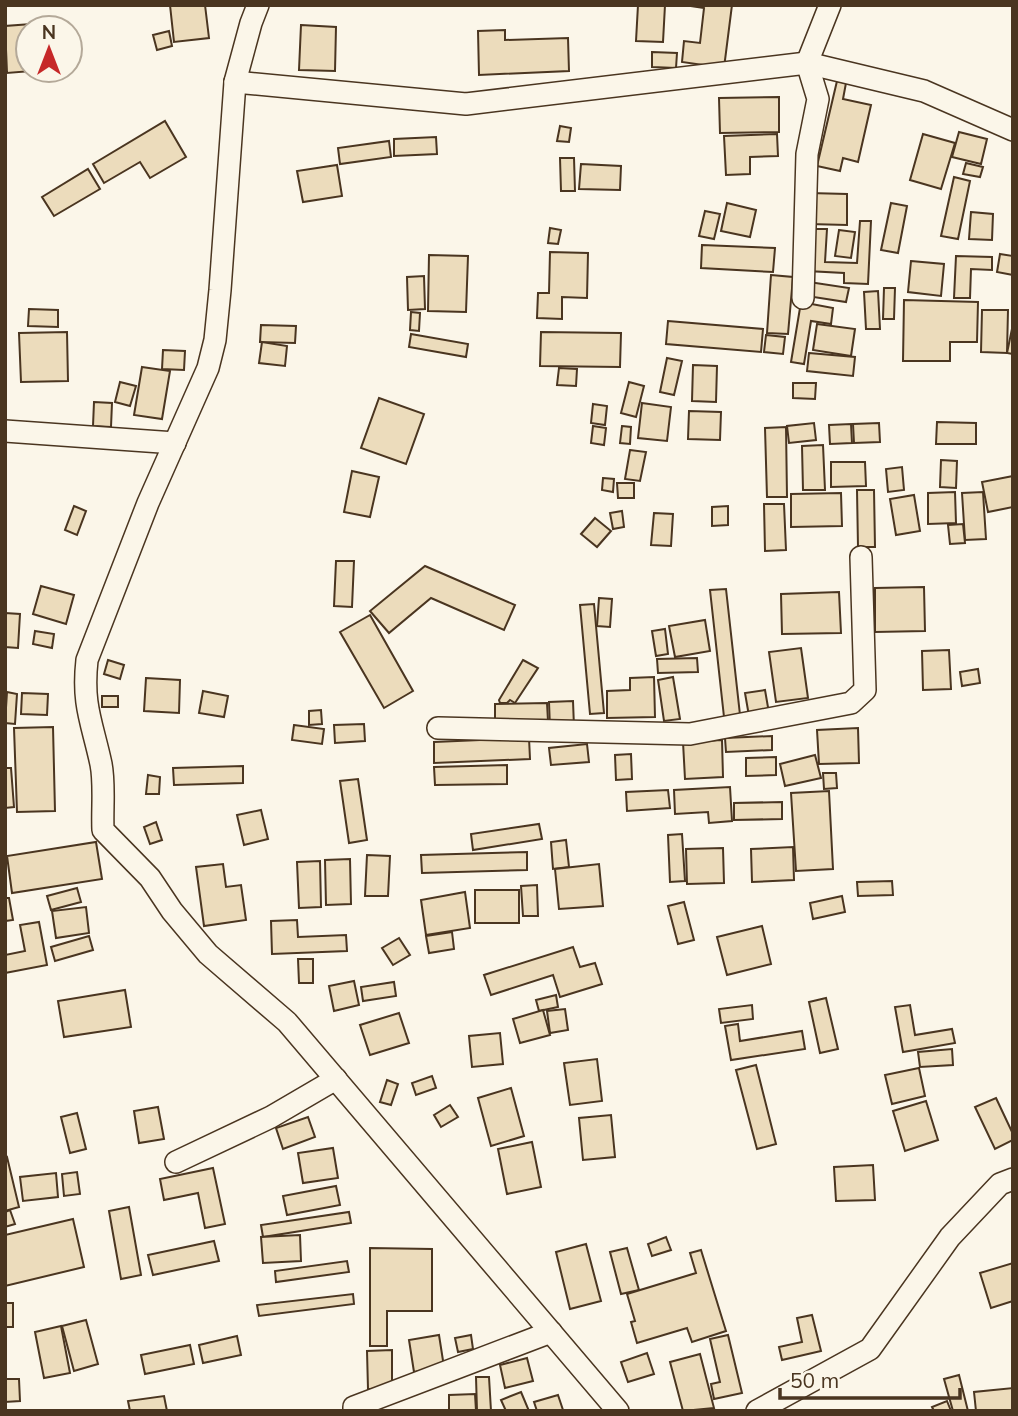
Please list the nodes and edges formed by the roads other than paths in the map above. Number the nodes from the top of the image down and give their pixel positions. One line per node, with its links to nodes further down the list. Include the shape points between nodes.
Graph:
1 (258, 5): 4 (street)
2 (830, 5): 3 (street)
3 (807, 63): 4 (street, via 466,104); 5 (street, via 924,90); 6 (street, via 818,99 807,154)
4 (235, 82): 8 (street, via 215,341)
5 (1013, 130)
6 (803, 298)
7 (5, 431): 8 (street)
8 (175, 443): 11 (street, via 87,660 84,687 101,766 103,830 150,878 208,954 287,1022)
9 (861, 557): 10 (street, via 864,690 850,703 690,734)
10 (438, 728)
11 (336, 1079): 12 (street, via 271,1117); 14 (street)
12 (176, 1162)
13 (1013, 1179): 17 (street, via 1000,1184 950,1237 870,1349)
14 (551, 1332): 15 (street, via 354,1407); 16 (street)
15 (354, 1411)
16 (618, 1411)
17 (757, 1411)

